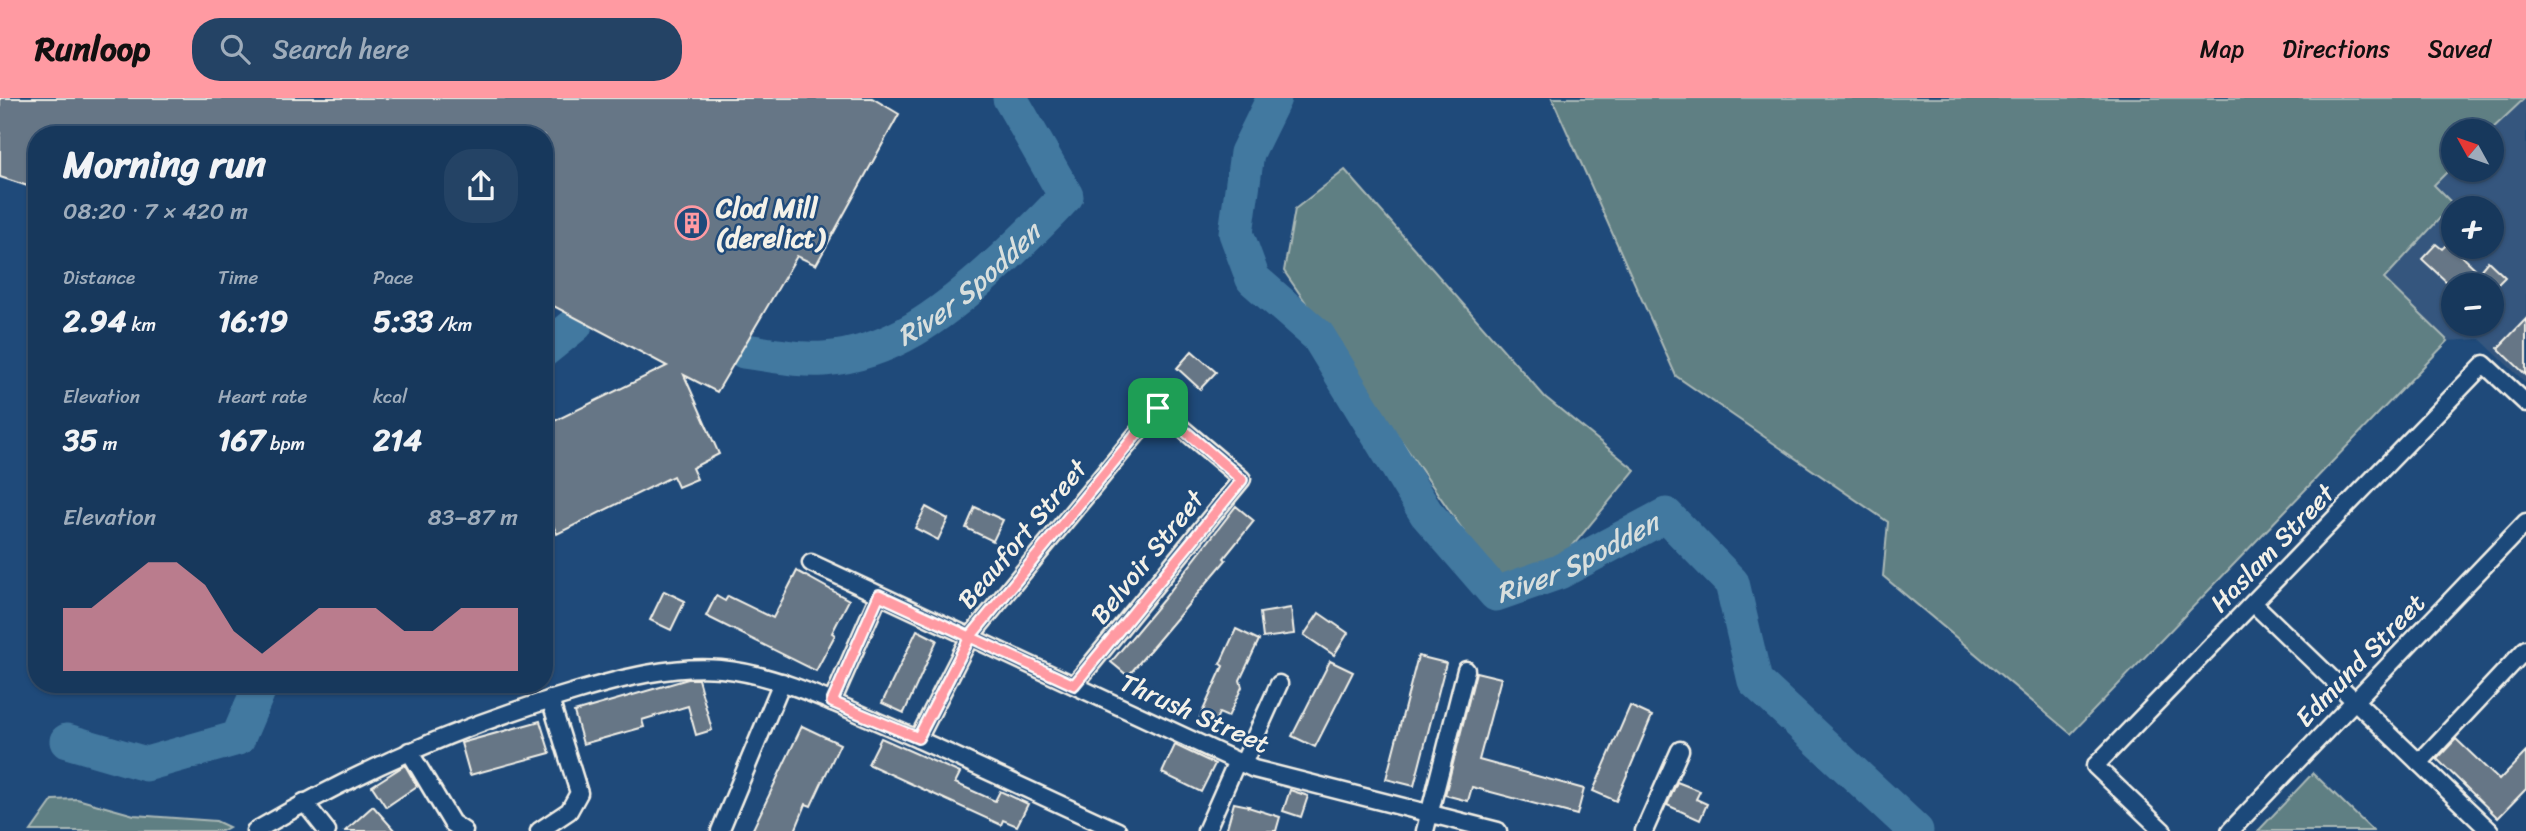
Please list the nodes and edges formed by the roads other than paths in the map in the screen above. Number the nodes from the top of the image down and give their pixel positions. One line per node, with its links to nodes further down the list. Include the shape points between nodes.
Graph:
1 (2526, 403): 6 (street, Haslam Street, via 2484,364)
2 (1191, 436): 7 (street, Beaufort Street, via 1158,408); 12 (street, Belvoir Street, via 1242,480)
3 (2526, 522): 14 (street, Edmund Street)
4 (811, 563): 5 (street, Thrush Street)
5 (879, 595): 7 (street, Thrush Street); 15 (street)
6 (2253, 603): 14 (street); 33 (street, Haslam Street, via 2095,766)
7 (970, 637): 12 (street, Thrush Street); 16 (street, Beaufort Street)
8 (2526, 649): 20 (street)
9 (1466, 670): 22 (street)
10 (782, 682): 13 (street, via 721,669 675,670 621,678); 15 (street); 27 (street)
11 (1279, 684): 19 (street)
12 (1074, 685): 19 (street, Thrush Street)
13 (550, 699): 18 (street); 26 (street, via 579,793 569,811)
14 (2354, 701): 20 (street); 34 (street, Edmund Street)
15 (832, 702): 16 (street)
16 (918, 738): 28 (street)
17 (1680, 750): 32 (street)
18 (409, 751): 21 (street); 25 (street, via 452,822)
19 (1240, 762): 22 (street, Thrush Street); 29 (street)
20 (2419, 763): 35 (street)
21 (303, 802): 23 (street); 24 (street)
22 (1430, 814): 30 (street); 31 (street, Thrush Street)
23 (255, 831)
24 (327, 831)
25 (464, 831)
26 (539, 831)
27 (720, 831)
28 (1118, 831)
29 (1206, 831)
30 (1425, 831)
31 (1498, 831)
32 (1644, 831)
33 (2163, 831)
34 (2230, 831)
35 (2490, 831)

